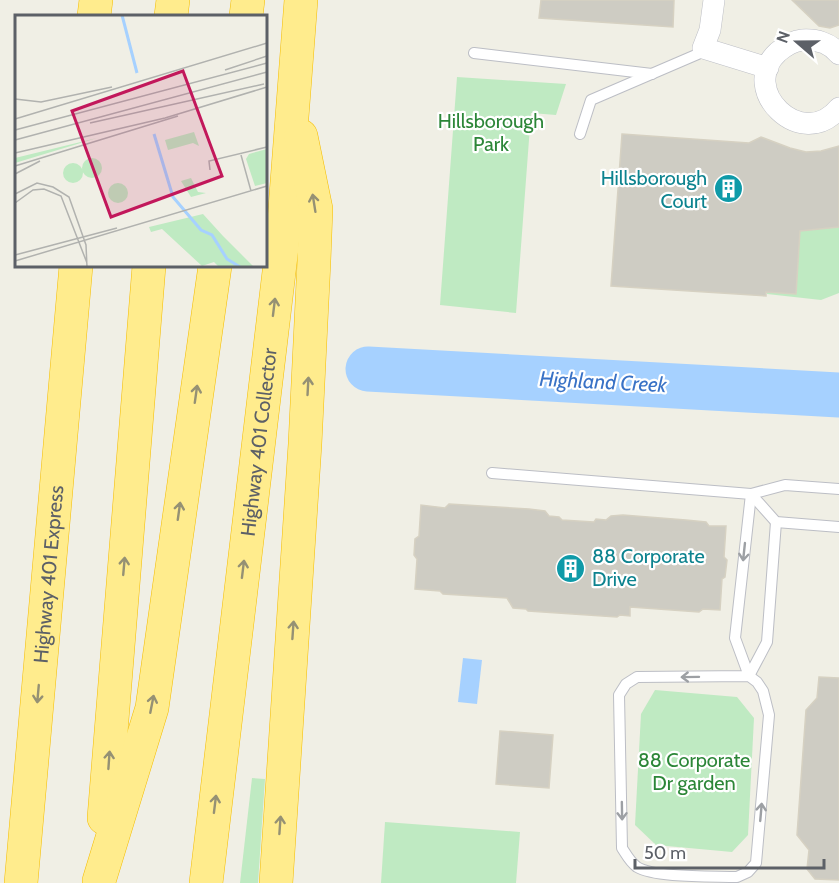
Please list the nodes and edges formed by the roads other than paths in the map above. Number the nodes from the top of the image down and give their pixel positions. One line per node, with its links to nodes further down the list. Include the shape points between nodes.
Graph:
1 (96, 0): 6 (highway)
2 (173, 0): 7 (highway)
3 (248, 0): 8 (highway)
4 (301, 0): 14 (highway, Highway 401 Collector)
5 (714, 0): 9 (street)
6 (94, 15)
7 (171, 15)
8 (246, 15)
9 (704, 48): 12 (street); 13 (lane)
10 (474, 53): 13 (lane)
11 (839, 54): 12 (street, via 825,43 798,40 774,55)
12 (768, 68): 15 (street, via 767,95 784,116 810,123 824,120)
13 (652, 74): 16 (lane, via 591,100)
14 (293, 99): 28 (highway, Highway 401 Collector, one-way to 14, via 282,246); 29 (highway, one-way to 14, via 316,209)
15 (839, 108)
16 (580, 134)
17 (76, 267): 27 (highway, Highway 401 Express, one-way to 27)
18 (149, 267): 26 (highway, one-way to 18)
19 (215, 267): 26 (highway, one-way to 19, via 152,708)
20 (492, 473): 22 (lane)
21 (839, 489): 22 (lane, via 785,485)
22 (751, 494): 23 (lane); 25 (lane, one-way to 25, via 735,638)
23 (776, 522): 24 (lane); 25 (lane, via 766,642)
24 (839, 527)
25 (749, 676): 25 (lane, one-way to 25, via 637,678 626,684 620,695 622,848 637,867 659,873 737,877 756,862 770,715 763,691)
26 (99, 882)
27 (21, 883)
28 (206, 883)
29 (276, 883)

